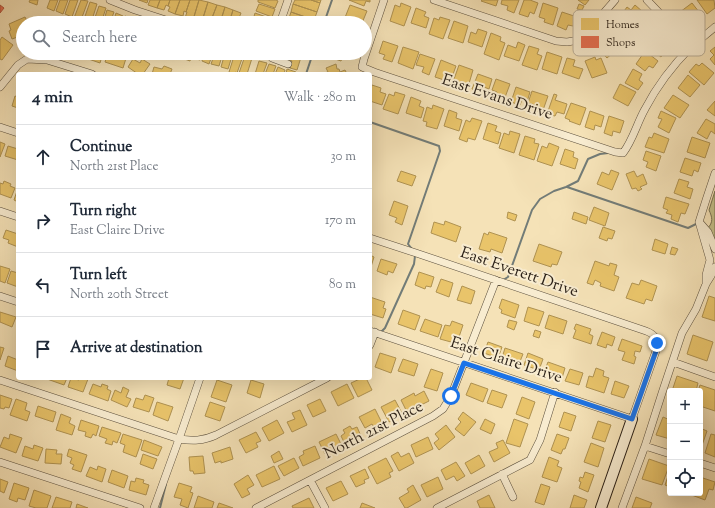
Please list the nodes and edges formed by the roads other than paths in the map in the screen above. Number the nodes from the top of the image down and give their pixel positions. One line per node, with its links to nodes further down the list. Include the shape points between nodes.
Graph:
1 (110, 0): 9 (street)
2 (288, 0): 10 (street)
3 (384, 0): 12 (street, East Evans Drive)
4 (434, 0): 14 (street, via 556,41)
5 (615, 0): 7 (street)
6 (647, 0): 8 (street)
7 (606, 10)
8 (657, 10)
9 (153, 16)
10 (282, 16)
11 (715, 27): 13 (street)
12 (372, 35)
13 (705, 35)
14 (573, 41)
15 (683, 56): 19 (street, East Evans Drive, via 656,89 624,153 374,72 362,67)
16 (26, 60): 22 (street, via 18,65)
17 (47, 60): 21 (street)
18 (277, 60): 20 (street)
19 (364, 60)
20 (288, 64)
21 (86, 72)
22 (0, 87)
23 (0, 127): 24 (street)
24 (16, 132)
25 (715, 173): 28 (street)
26 (0, 212): 27 (street)
27 (16, 216)
28 (699, 222): 30 (street, via 708,232); 33 (street, via 710,260)
29 (372, 239): 32 (street, East Everett Drive)
30 (715, 249)
31 (715, 268): 33 (street)
32 (496, 280): 39 (street, North 21st Place); 45 (street, East Everett Drive, via 653,333 657,343 656,351)
33 (706, 284): 34 (street); 38 (street, via 682,334)
34 (715, 285)
35 (0, 296): 36 (street)
36 (16, 301)
37 (372, 332): 39 (street, East Claire Drive)
38 (673, 362): 40 (street); 47 (street)
39 (464, 363): 44 (street, East Claire Drive); 53 (street, North 21st Place, via 451,396 438,413)
40 (715, 377)
41 (0, 380): 46 (street)
42 (199, 380): 46 (street)
43 (322, 380): 46 (street, via 283,396 212,437 200,441)
44 (555, 392): 45 (street, East Claire Drive); 52 (street, via 540,440 530,460)
45 (632, 419): 60 (street)
46 (180, 439): 56 (street)
47 (645, 446): 48 (street); 61 (street)
48 (667, 453)
49 (0, 462): 55 (street)
50 (703, 464): 51 (street)
51 (715, 468)
52 (502, 474): 54 (street); 59 (street)
53 (310, 480): 57 (street, North 21st Place); 58 (street)
54 (513, 497)
55 (140, 508)
56 (154, 508)
57 (256, 508)
58 (325, 508)
59 (438, 508)
60 (601, 508)
61 (622, 508)

